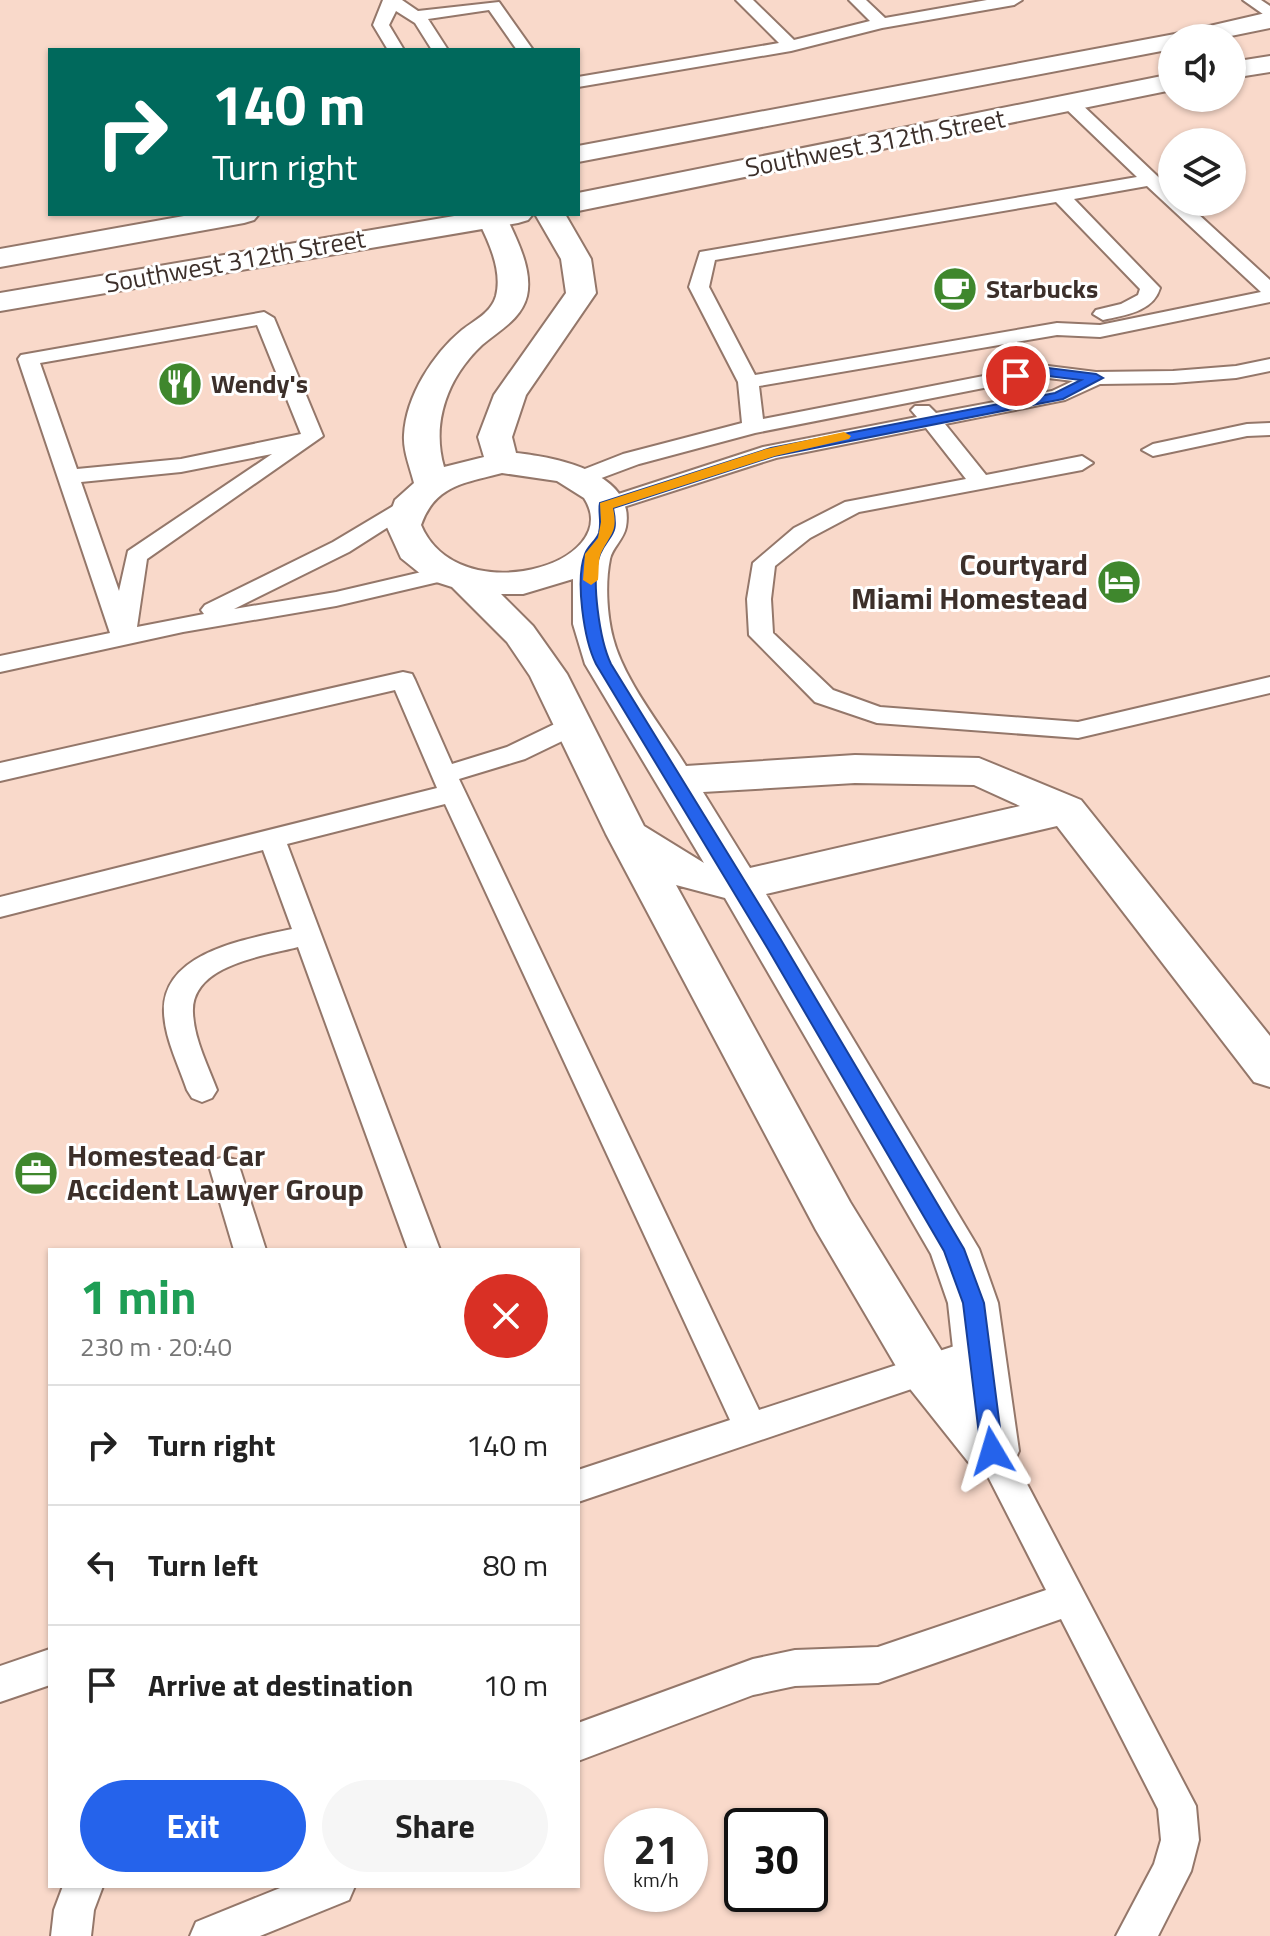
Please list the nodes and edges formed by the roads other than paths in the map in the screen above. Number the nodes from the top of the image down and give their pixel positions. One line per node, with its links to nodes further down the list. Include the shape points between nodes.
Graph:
1 (744, 0): 13 (lane)
2 (1014, 0): 10 (lane)
3 (1251, 0): 7 (lane)
4 (392, 2): 8 (lane); 14 (lane, via 381,25)
5 (492, 2): 8 (lane); 16 (lane)
6 (863, 3): 10 (lane)
7 (1270, 14)
8 (415, 16): 15 (lane)
9 (1270, 20): 11 (street)
10 (882, 23): 13 (lane)
11 (1246, 25)
12 (1158, 44): 22 (street, Southwest 312th Street)
13 (791, 46): 19 (lane)
14 (395, 48)
15 (439, 48)
16 (524, 48)
17 (1270, 64): 18 (street)
18 (1246, 68)
19 (580, 82)
20 (1158, 85): 21 (street, Southwest 312th Street)
21 (1070, 103): 23 (lane); 26 (street, Southwest 312th Street)
22 (580, 154)
23 (1151, 180): 24 (lane); 25 (lane)
24 (1158, 187)
25 (1061, 196): 36 (lane, via 1150,288 1147,298 1128,308); 39 (lane, via 707,256 699,287)
26 (580, 202)
27 (233, 216): 31 (street, Southwest 312th Street)
28 (500, 216): 35 (street, Southwest 312th Street); 51 (street, via 511,296 502,315 447,367 432,396 421,436)
29 (551, 216): 46 (street, via 576,259 581,293 510,395 495,437)
30 (1191, 216): 32 (lane)
31 (0, 258)
32 (1262, 274): 33 (lane)
33 (1270, 290)
34 (1270, 296): 36 (lane, via 1100,331)
35 (0, 302)
36 (1057, 329): 39 (lane)
37 (1270, 365): 38 (lane, via 1173,377)
38 (1096, 378): 40 (lane, via 1040,371); 41 (lane, via 1058,396)
39 (748, 382): 42 (lane)
40 (912, 396): 41 (lane); 42 (lane)
41 (931, 421): 50 (lane); 52 (lane, via 771,452)
42 (753, 427): 49 (lane, via 631,459)
43 (1270, 429): 45 (lane)
44 (312, 436): 48 (lane, via 193,465); 48 (lane, via 264,318 28,359); 56 (lane, via 136,556)
45 (1153, 450)
46 (502, 463): 49 (street, via 530,463); 51 (street, via 452,473)
47 (1082, 463): 50 (lane)
48 (70, 476): 56 (lane)
49 (580, 479): 52 (street)
50 (979, 480): 58 (lane, via 853,507 802,533 764,563 761,635 824,696 877,715 1078,730)
51 (421, 493): 54 (street, via 403,518 403,534 424,563); 55 (lane, via 341,547)
52 (605, 506): 53 (street, via 605,538)
53 (592, 554): 54 (street, via 546,578 506,584); 62 (street, via 589,604 594,644)
54 (455, 577): 55 (lane); 59 (street, via 520,634)
55 (183, 625): 56 (lane)
56 (124, 638): 57 (lane)
57 (0, 664)
58 (1270, 685)
59 (574, 725): 63 (lane); 65 (street)
60 (905, 769): 62 (street); 64 (street, via 979,772); 67 (street, via 927,785 938,803 932,822)
61 (0, 772): 63 (lane, via 403,680)
62 (674, 780): 68 (street)
63 (448, 784): 66 (lane); 78 (lane)
64 (1067, 810): 67 (street); 71 (street)
65 (627, 834): 68 (street, via 689,874); 77 (street, via 833,1216)
66 (272, 838): 69 (lane); 70 (lane)
67 (910, 844): 68 (street)
68 (739, 886): 76 (street, via 954,1249 973,1303)
69 (0, 907)
70 (308, 935): 72 (lane, via 220,959 199,971 182,991 178,1014); 75 (lane)
71 (1270, 1069)
72 (202, 1090)
73 (225, 1169): 74 (lane)
74 (249, 1248)
75 (423, 1248)
76 (979, 1352): 77 (lane); 79 (street)
77 (925, 1369): 78 (lane); 79 (street)
78 (750, 1427): 80 (lane)
79 (992, 1451): 81 (lane)
80 (580, 1485)
81 (1069, 1599): 84 (lane, via 878,1665 795,1668 753,1677); 89 (lane, via 1177,1806 1180,1840 1171,1871)
82 (48, 1668): 83 (lane)
83 (0, 1684)
84 (580, 1741)
85 (82, 1888): 87 (lane)
86 (330, 1888): 88 (lane)
87 (69, 1935)
88 (210, 1936)
89 (1136, 1936)

